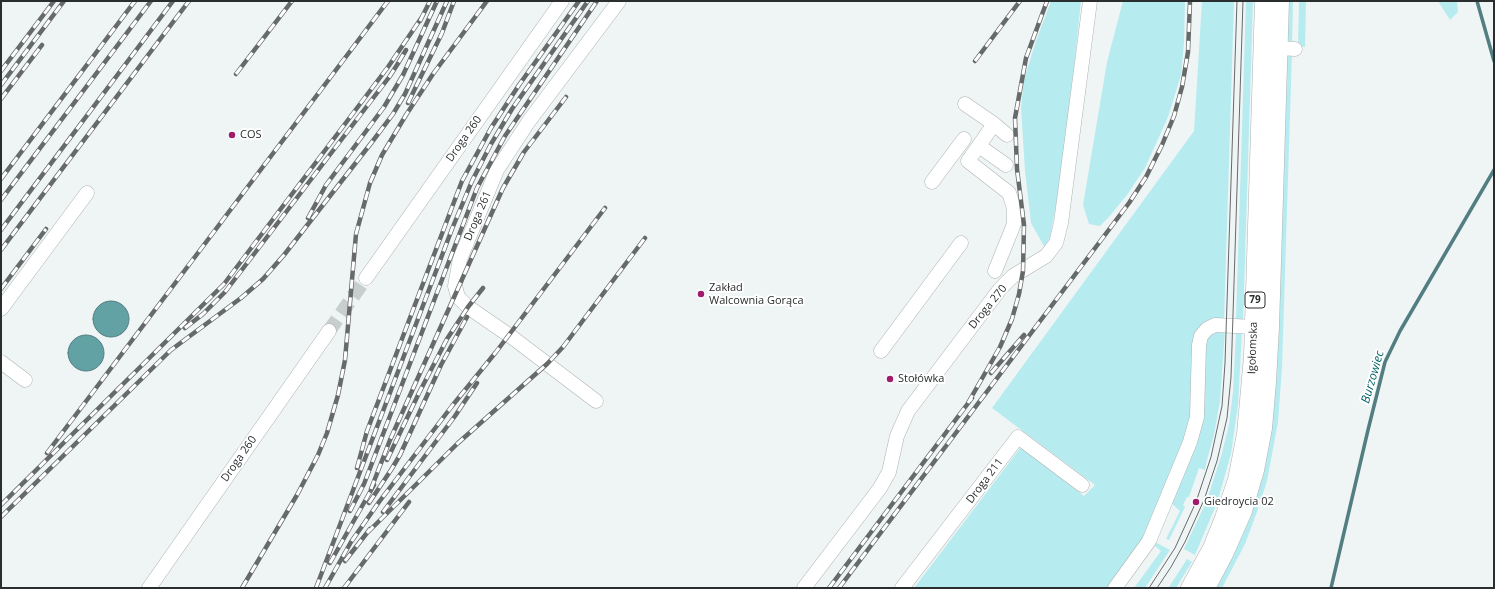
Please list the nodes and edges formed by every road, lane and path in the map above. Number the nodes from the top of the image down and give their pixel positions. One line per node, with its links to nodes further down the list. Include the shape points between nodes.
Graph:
1 (562, 1): 16 (lane, Droga 260)
2 (619, 1): 23 (lane, Droga 261, via 529,121 497,170 460,259 455,286 458,297 468,307)
3 (1090, 1): 26 (lane, Droga 270, via 1062,223 1056,243 1046,256 1013,276 1000,289 908,411 897,436 889,472 880,488)
4 (1264, 1): 18 (main road, Igołomska / 79)
5 (1280, 1): 30 (main road, Igołomska / 79, via 1287,49 1263,428 1255,470 1243,510)
6 (965, 104): 7 (lane)
7 (994, 124): 8 (lane); 10 (lane)
8 (1007, 135)
9 (964, 139): 12 (lane)
10 (979, 146): 11 (lane); 15 (lane, via 968,161 1009,193 1014,208 1014,224)
11 (1006, 165)
12 (932, 182)
13 (87, 193): 17 (lane)
14 (961, 243): 20 (lane)
15 (995, 271)
16 (366, 278)
17 (1, 309)
18 (1254, 326): 28 (lane, via 1215,325 1201,336 1198,344 1196,417 1192,438 1149,541); 29 (main road, Igołomska / 79, via 1248,415 1237,480 1218,534)
19 (329, 331): 25 (lane, Droga 260)
20 (881, 351)
21 (1, 362): 22 (lane)
22 (25, 380)
23 (596, 401)
24 (1082, 485): 27 (lane, Droga 211, via 1018,437)
25 (149, 588)
26 (804, 588)
27 (902, 588)
28 (1115, 588)
29 (1190, 588)
30 (1206, 588)

